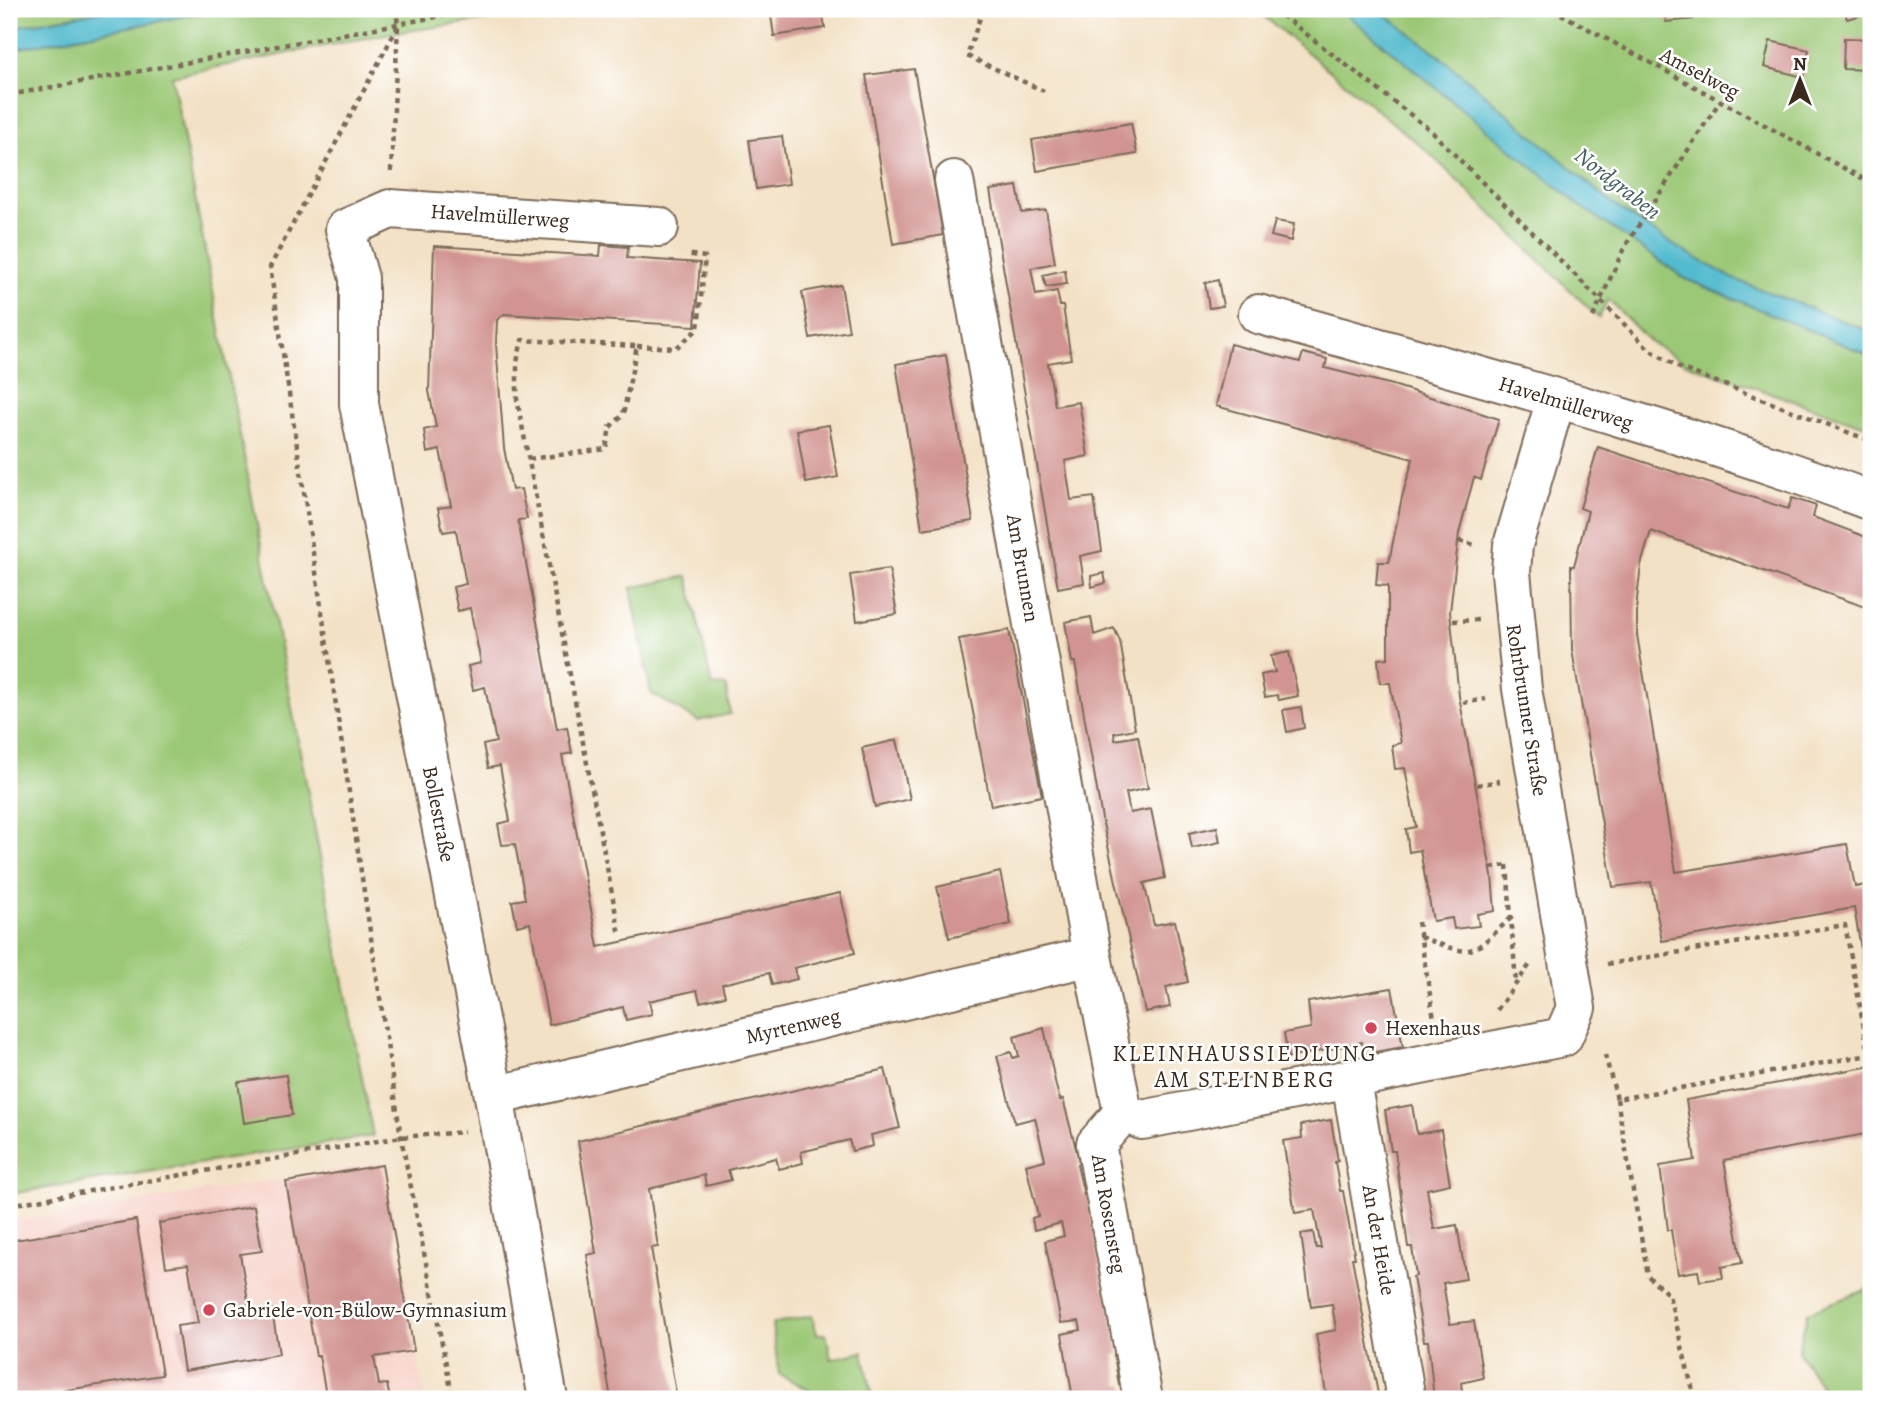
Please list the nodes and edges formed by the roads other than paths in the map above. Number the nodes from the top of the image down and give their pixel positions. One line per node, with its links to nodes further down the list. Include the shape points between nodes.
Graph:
1 (954, 180): 7 (street, Am Brunnen)
2 (659, 227): 3 (street, Havelmüllerweg, via 390,209)
3 (345, 229): 9 (street, Bollestraße, via 359,278 359,404)
4 (1258, 314): 5 (street, Havelmüllerweg)
5 (1556, 399): 6 (street, Havelmüllerweg); 8 (street, Rohrbrunner Straße, via 1513,545 1511,572 1522,689 1576,1008 1563,1037)
6 (1871, 501)
7 (1092, 956): 9 (street, Myrtenweg); 10 (street)
8 (1351, 1081): 10 (street, via 1142,1120); 13 (street, An der Heide)
9 (494, 1096): 11 (street, Bollestraße)
10 (1123, 1113): 12 (street, Am Rosensteg, via 1096,1144)
11 (548, 1399)
12 (1143, 1399)
13 (1406, 1399)

